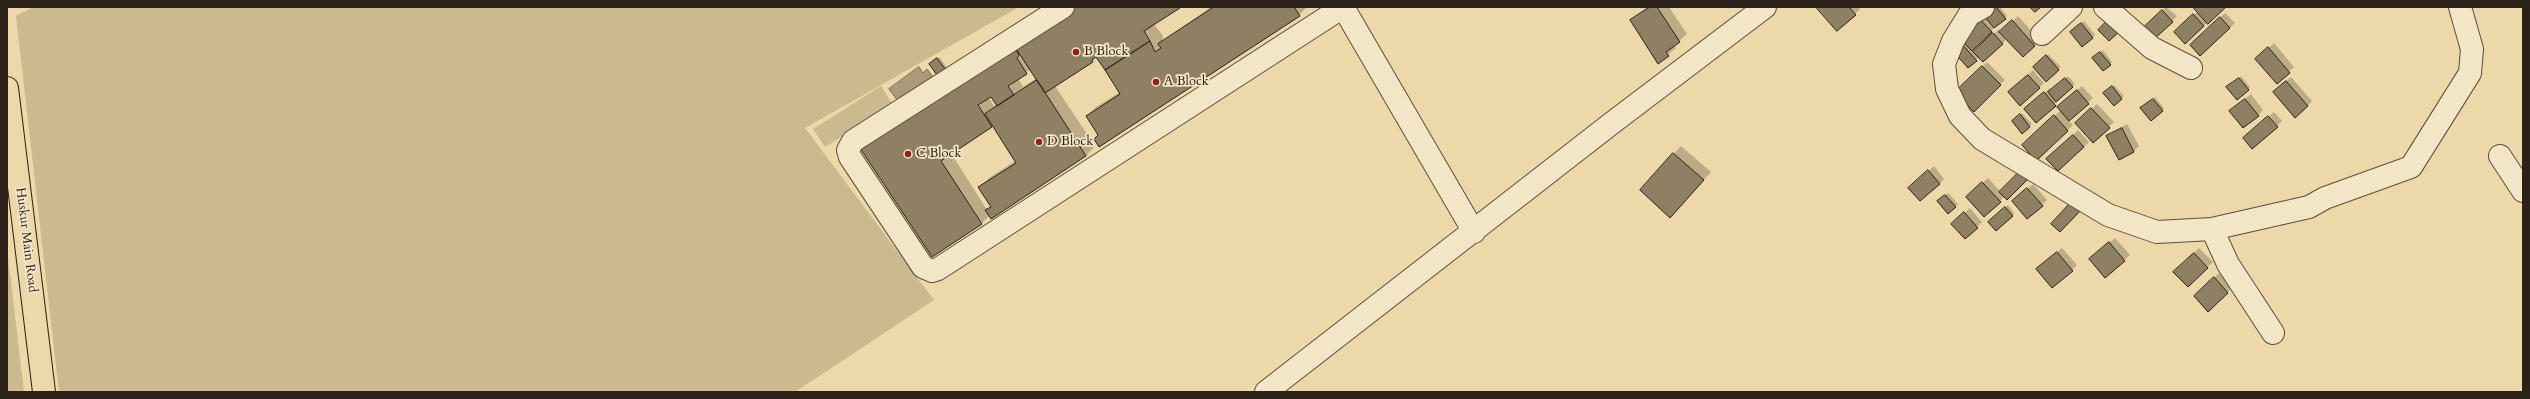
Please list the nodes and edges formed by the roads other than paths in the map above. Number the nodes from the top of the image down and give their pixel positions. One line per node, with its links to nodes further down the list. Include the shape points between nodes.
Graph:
1 (1063, 7): 8 (street, via 853,141 848,150 850,157 923,267 938,269)
2 (1343, 7): 8 (street); 15 (street)
3 (1765, 7): 15 (street)
4 (1983, 7): 14 (street, via 1969,15 1953,41 1944,64 1947,89 1960,116 1982,139 2108,215 2157,232)
5 (2071, 7): 9 (street)
6 (2105, 7): 10 (street, via 2152,48)
7 (2460, 7): 14 (street, via 2472,49 2470,73 2411,168 2325,198 2309,207)
8 (1319, 13)
9 (2042, 34)
10 (2191, 68)
11 (7, 88): 17 (main road, Huskur Main Road)
12 (2500, 156): 13 (street)
13 (2523, 191)
14 (2212, 229): 16 (street, via 2228,264)
15 (1474, 232): 18 (street)
16 (2273, 333)
17 (44, 392)
18 (1266, 392)

